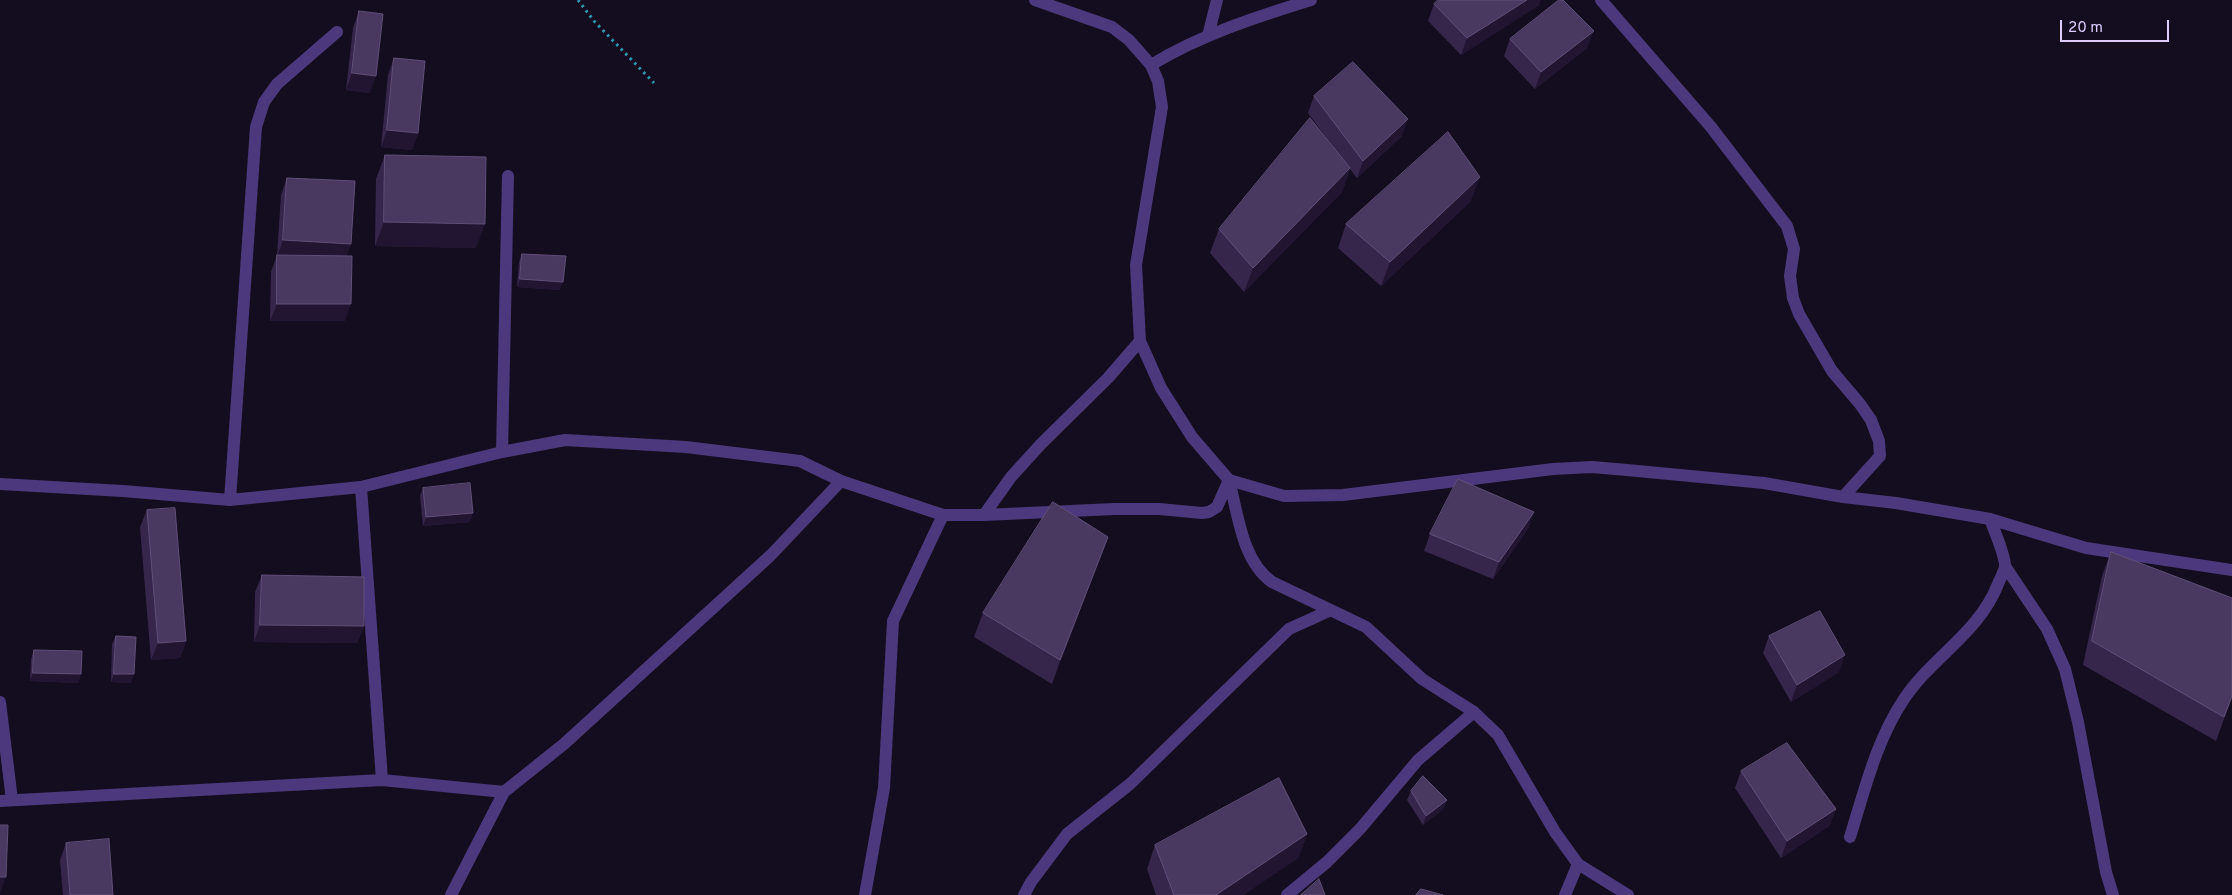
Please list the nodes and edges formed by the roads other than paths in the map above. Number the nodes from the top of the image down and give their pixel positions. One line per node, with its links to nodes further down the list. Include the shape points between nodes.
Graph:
1 (1035, 0): 7 (street, via 1112,27 1129,40)
2 (1217, 0): 6 (street)
3 (1311, 0): 6 (street)
4 (1601, 0): 15 (street, via 1711,127 1787,226 1794,249 1790,276 1799,314 1832,371 1871,420 1879,441 1880,456)
5 (337, 32): 16 (street, via 276,84 264,102 256,126)
6 (1208, 36): 7 (street)
7 (1151, 65): 9 (street, via 1158,81 1162,107 1136,266)
8 (508, 176): 10 (street)
9 (1140, 341): 11 (street, via 1160,388 1192,437); 18 (street, via 1108,378 1040,444)
10 (502, 452): 12 (street, via 565,440 686,447 800,461); 14 (street)
11 (1229, 480): 15 (street, via 1284,496 1344,495 1592,467 1764,483); 18 (street, via 1216,507 1202,513 1114,509); 22 (street, via 1252,560 1262,575)
12 (841, 481): 17 (street); 26 (street, via 771,555 577,732)
13 (0, 484): 16 (street)
14 (361, 487): 16 (street); 25 (street)
15 (1843, 497): 19 (street)
16 (230, 500)
17 (943, 515): 18 (street); 31 (street, via 893,622 884,788)
18 (984, 515)
19 (1990, 519): 20 (street); 21 (street, via 2086,548)
20 (2005, 566): 28 (street, via 1983,614 1924,673 1891,720 1880,740); 36 (street, via 2047,630 2065,669)
21 (2232, 570)
22 (1331, 610): 24 (street, via 1366,627 1422,679); 32 (street, via 1290,630 1130,784 1067,834)
23 (0, 702): 27 (street)
24 (1474, 712): 29 (street, via 1498,735); 33 (street, via 1418,760 1360,829)
25 (382, 780): 26 (street); 27 (street)
26 (504, 792): 30 (street)
27 (6, 801)
28 (1850, 837)
29 (1578, 864): 34 (street); 35 (street)
30 (451, 895)
31 (865, 895)
32 (1024, 895)
33 (1287, 895)
34 (1565, 895)
35 (1628, 895)
36 (2113, 895)

